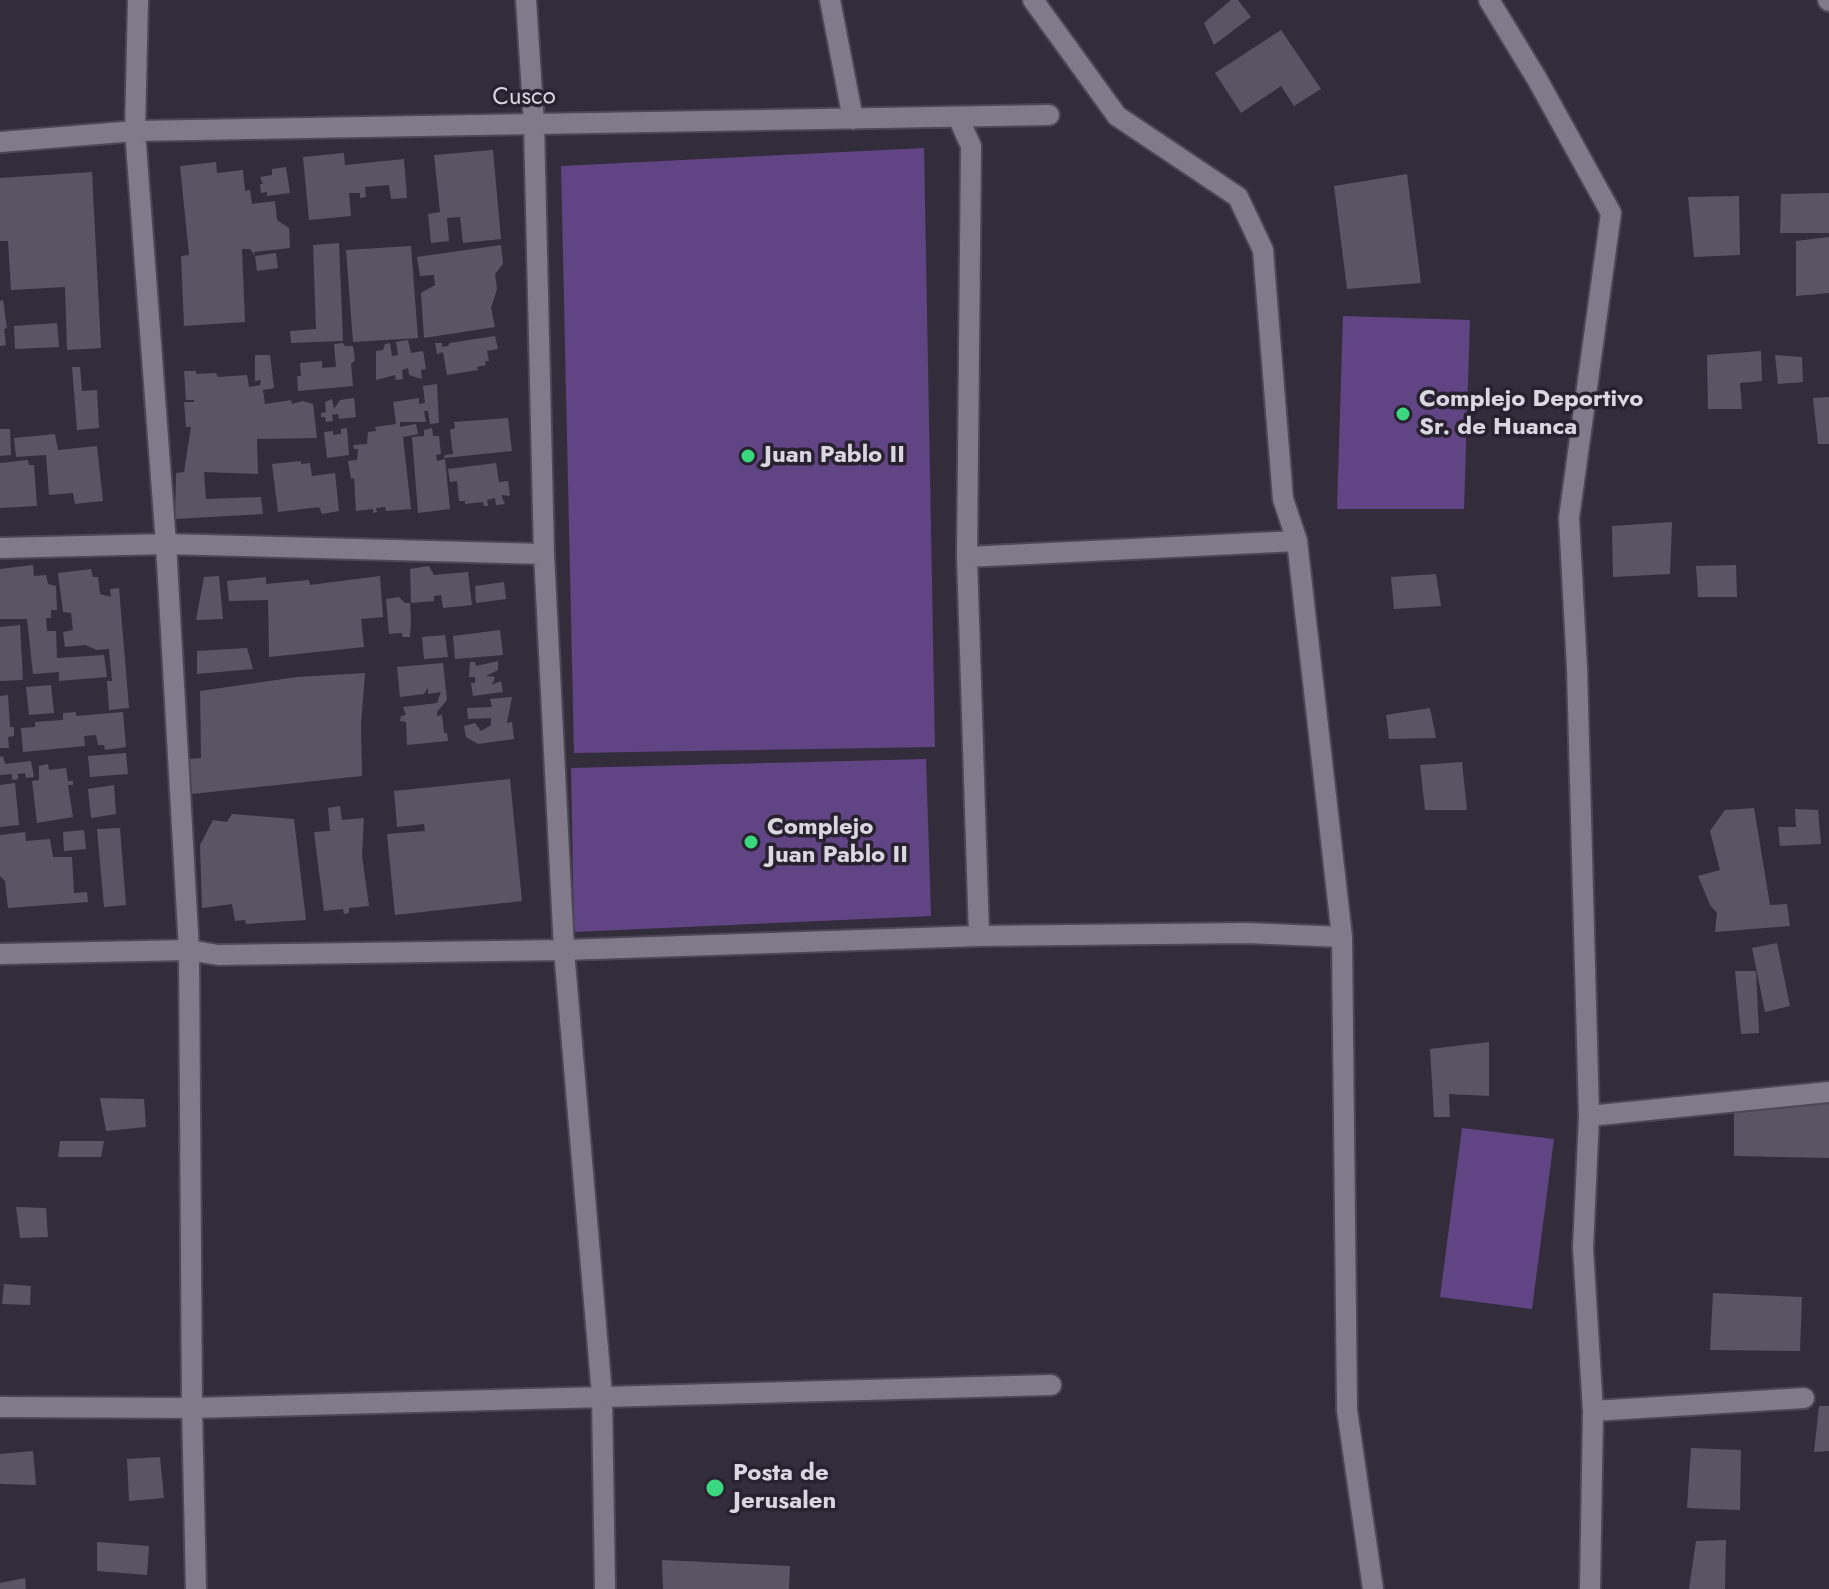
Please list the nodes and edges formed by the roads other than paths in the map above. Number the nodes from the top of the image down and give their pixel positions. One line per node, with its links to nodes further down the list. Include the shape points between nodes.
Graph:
1 (138, 0): 10 (street)
2 (526, 0): 9 (street)
3 (830, 0): 8 (street)
4 (1033, 0): 12 (street, via 1117,116 1238,197 1263,250 1283,499)
5 (1489, 0): 23 (street, via 1611,213 1569,518)
6 (1049, 115): 7 (street, Cusco)
7 (958, 117): 8 (street, Cusco); 16 (street, via 971,146)
8 (853, 119): 9 (street, Cusco)
9 (534, 124): 10 (street, Cusco); 15 (street)
10 (135, 131): 11 (street, Cusco); 13 (street)
11 (0, 142)
12 (1297, 541): 16 (street); 18 (street)
13 (166, 544): 14 (street); 15 (street); 19 (street)
14 (0, 548)
15 (544, 554): 20 (street)
16 (967, 557): 17 (street)
17 (979, 936): 18 (street); 20 (street)
18 (1342, 937): 32 (street, via 1347,1410)
19 (189, 950): 20 (street, via 218,955); 21 (street); 28 (street)
20 (564, 950): 25 (street)
21 (0, 954)
22 (1829, 1092): 23 (street)
23 (1589, 1116): 29 (street, via 1583,1248)
24 (1051, 1385): 25 (street)
25 (602, 1395): 28 (street); 31 (street)
26 (1804, 1398): 29 (street)
27 (0, 1407): 28 (street)
28 (192, 1408): 30 (street)
29 (1593, 1411): 33 (street)
30 (196, 1589)
31 (605, 1589)
32 (1373, 1589)
33 (1590, 1589)

